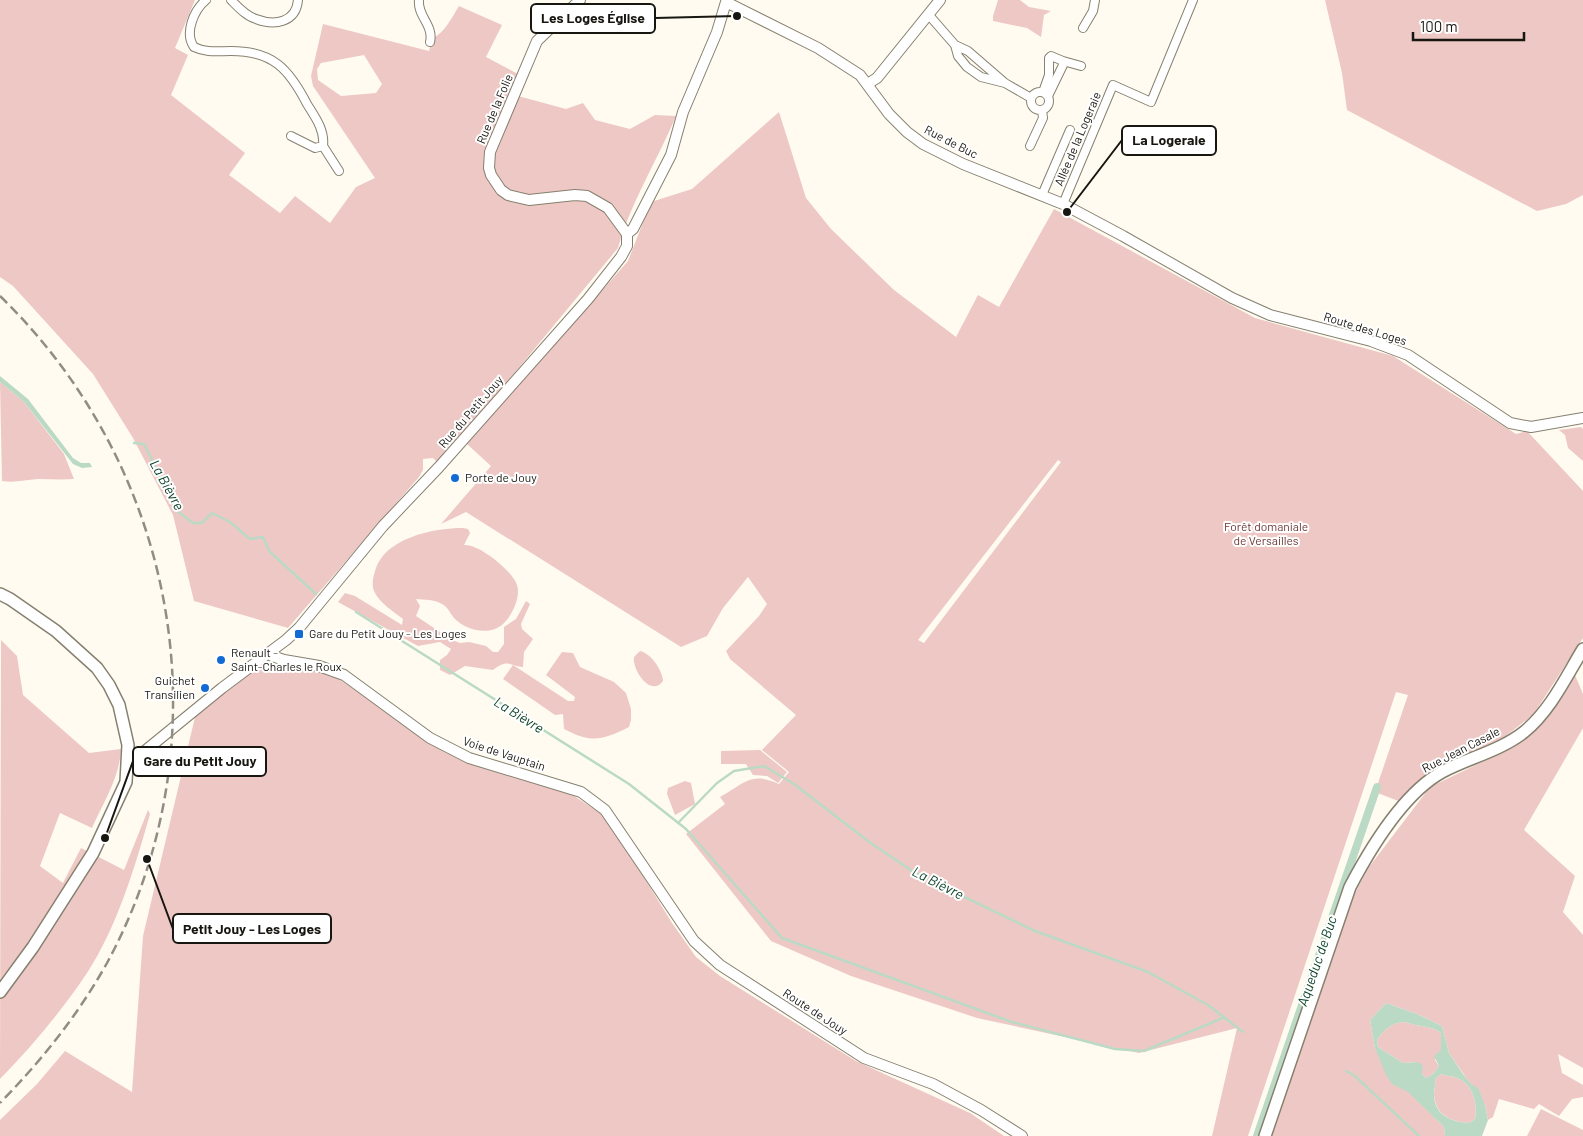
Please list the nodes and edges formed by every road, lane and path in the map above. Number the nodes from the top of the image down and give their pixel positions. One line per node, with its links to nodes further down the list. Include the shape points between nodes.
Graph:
1 (206, 0): 23 (street, via 190,30 189,37 194,46 206,51 258,52 278,63 301,91 324,135)
2 (231, 0): 3 (street, via 255,19 278,22 291,18)
3 (298, 0)
4 (419, 0): 12 (street, via 419,9 431,31)
5 (580, 0): 28 (street, Rue de la Folie, via 537,41 490,152 489,168 501,190 518,198 539,200 575,195 598,201 616,216)
6 (940, 0): 10 (street)
7 (1095, 0): 11 (street)
8 (1193, 0): 27 (street, Allée de la Logeraie, via 1151,102 1113,85)
9 (725, 1): 16 (street, Rue de Buc, via 818,48); 28 (street, Rue du Petit Jouy, via 717,32 683,112 671,155 633,229)
10 (928, 14): 13 (street); 16 (street, via 878,78)
11 (1083, 28)
12 (430, 42)
13 (955, 45): 17 (street); 17 (street, via 958,56 967,67 981,77)
14 (1064, 61): 15 (street); 18 (street); 18 (street, via 1052,56 1049,58)
15 (1081, 66)
16 (868, 83): 26 (street, Rue de Buc, via 890,114 923,144)
17 (1005, 83): 19 (street)
18 (1046, 94): 19 (street, via 1034,93); 20 (street, via 1048,105)
19 (1031, 98): 20 (street, via 1032,106)
20 (1042, 110): 24 (street, via 1043,118)
21 (1070, 130): 26 (street)
22 (291, 136): 23 (street, via 315,148)
23 (323, 146): 25 (street)
24 (1030, 146)
25 (339, 171)
26 (1042, 195): 27 (street, Rue de Buc)
27 (1063, 204): 29 (street, Rue de Buc)
28 (627, 234): 33 (street, Rue du Petit Jouy, via 627,246 621,257 588,299 383,526 299,628)
29 (1189, 274): 30 (street, Route des Loges, via 1254,309 1371,341 1408,355 1510,423 1531,427)
30 (1583, 418)
31 (0, 594): 34 (main road, via 56,630 104,678 119,705 127,734)
32 (1583, 649): 38 (main road, Rue Jean Casale, via 1538,718 1504,744 1427,782 1401,810 1354,878)
33 (269, 653): 34 (street, Rue du Petit Jouy, via 135,759); 35 (street, Voie de Vauptain, via 344,675 430,738 460,754 581,792 605,810)
34 (128, 757): 36 (main road, via 128,776 124,787 83,872)
35 (638, 856): 37 (street, Route de Jouy, via 694,941 720,964 864,1058 933,1084)
36 (0, 992)
37 (1022, 1136)
38 (1265, 1136)

